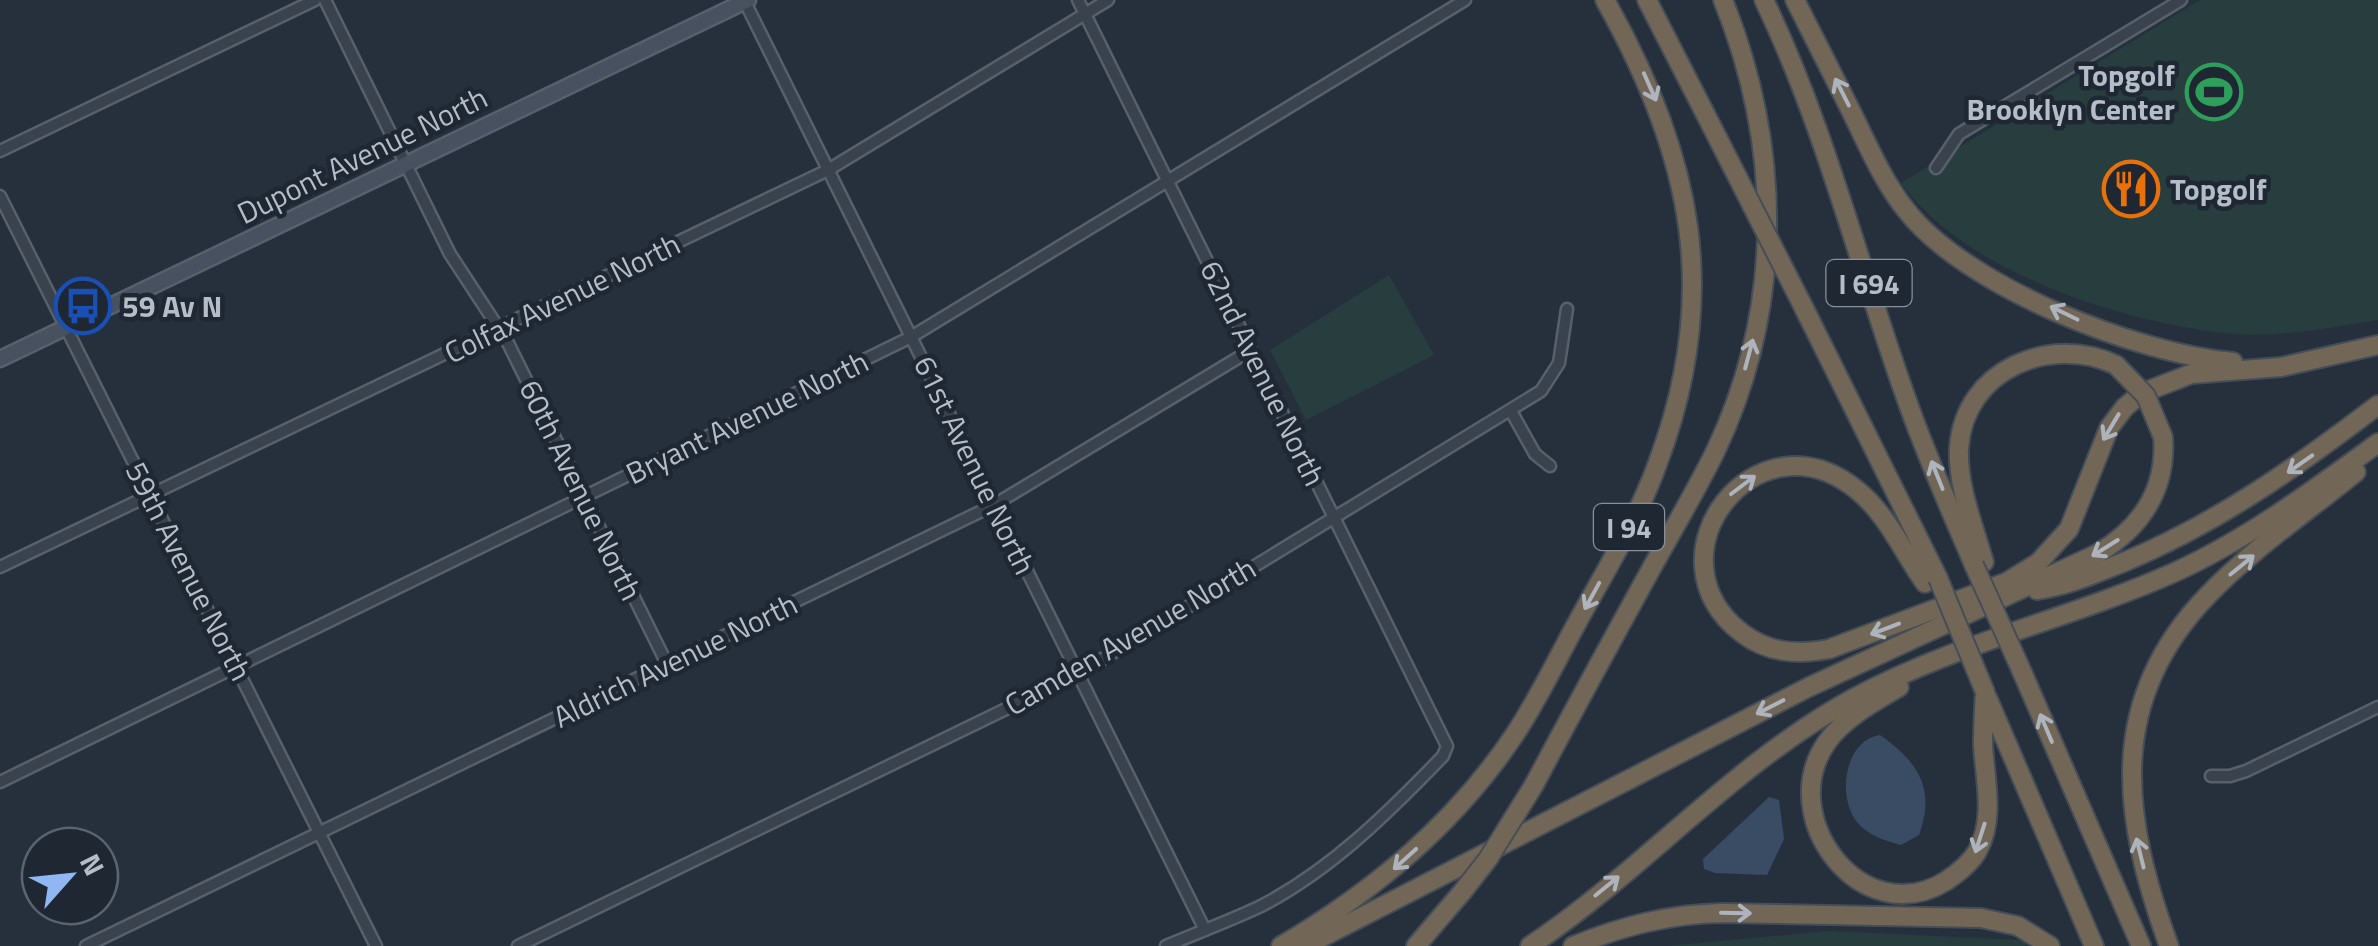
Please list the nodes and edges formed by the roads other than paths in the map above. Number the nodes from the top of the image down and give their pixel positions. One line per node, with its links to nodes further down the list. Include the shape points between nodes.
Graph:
1 (315, 0): 14 (street)
2 (325, 0): 15 (street, 60th Avenue North)
3 (1078, 0): 13 (street, 62nd Avenue North)
4 (1108, 0): 13 (street, Colfax Avenue North)
5 (1465, 0): 18 (street, Bryant Avenue North)
6 (1605, 0): 55 (highway, I 94, one-way to 55, via 1655,98 1686,206 1692,316 1670,431 1624,538 1539,696 1498,757 1400,864)
7 (1647, 0): 39 (highway, I 694, bridge, via 1804,308)
8 (1723, 0): 57 (highway, I 94, one-way to 8, bridge, via 1488,859 1534,785 1716,451 1742,380 1768,264 1767,171 1752,84)
9 (1764, 0): 37 (highway, I 694, one-way to 9, via 1905,397 1818,128)
10 (1795, 0): 27 (highway, one-way to 10, via 2231,362 2150,347 2076,320 1954,254 1916,222 1888,183)
11 (2182, 0): 16 (street, via 1959,134)
12 (746, 1): 15 (street, Dupont Avenue North); 17 (street, 61st Avenue North)
13 (1085, 14): 17 (street, Colfax Avenue North); 18 (street, 62nd Avenue North)
14 (0, 151)
15 (406, 164): 21 (street, Dupont Avenue North); 22 (street, 60th Avenue North, via 467,283)
16 (1936, 168)
17 (828, 170): 22 (street, Colfax Avenue North); 23 (street, 61st Avenue North)
18 (1168, 182): 23 (street, Bryant Avenue North); 25 (street, 62nd Avenue North)
19 (0, 196): 21 (street, 59th Avenue North)
20 (1567, 309): 29 (street, Camden Avenue North, via 1549,382)
21 (66, 327): 26 (street, Dupont Avenue North); 33 (street, 59th Avenue North)
22 (499, 328): 33 (street, Colfax Avenue North); 34 (street, 60th Avenue North)
23 (911, 337): 34 (street, Bryant Avenue North); 35 (street, 61st Avenue North)
24 (2378, 344): 27 (highway)
25 (1251, 350): 35 (street, Aldrich Avenue North); 36 (street, 62nd Avenue North)
26 (0, 358)
27 (2328, 358): 39 (highway, one-way to 39, via 2192,374 2142,394 2114,420 2070,529 2038,563 2007,582 1829,649 1782,652 1732,625 1707,581 1707,533 1743,482 1778,467 1811,467 1849,484 1872,504)
28 (2378, 406): 40 (highway, one-way to 40, via 2206,523 2080,579)
29 (1511, 411): 32 (street, via 1534,454); 36 (street, Camden Avenue North)
30 (2378, 443): 41 (highway, via 2224,548)
31 (2378, 454): 63 (highway, one-way to 31, via 2131,804 2132,750 2153,678 2178,631 2216,587)
32 (1550, 466)
33 (150, 494): 38 (street, Colfax Avenue North); 43 (street, 59th Avenue North)
34 (584, 495): 42 (street, 60th Avenue North); 43 (street, Bryant Avenue North)
35 (994, 505): 42 (street, Aldrich Avenue North); 44 (street, 61st Avenue North)
36 (1334, 517): 44 (street, Camden Avenue North); 50 (street, 62nd Avenue North, via 1446,746 1443,756 1345,849 1262,906)
37 (1979, 563): 40 (highway, one-way to 40, bridge, via 1959,450 1979,395 2004,370 2038,354 2074,352 2116,365 2146,396 2163,437 2149,506 2097,554); 62 (highway, I 694, one-way to 37, bridge)
38 (0, 567)
39 (1932, 580): 45 (highway, I 694, bridge, via 1954,613)
40 (2017, 592): 56 (highway, one-way to 56, via 1809,687)
41 (2050, 618): 45 (highway, one-way to 41, via 1988,813 1972,859 1922,892 1884,891 1852,877 1828,852 1813,818 1811,780 1827,742 1896,689); 58 (highway, one-way to 41, via 1765,756 1839,706 1931,662)
42 (667, 664): 49 (street, Aldrich Avenue North)
43 (236, 665): 48 (street, Bryant Avenue North); 49 (street, 59th Avenue North)
44 (1078, 674): 50 (street, 61st Avenue North); 53 (street, Camden Avenue North)
45 (1984, 692): 61 (highway, I 694)
46 (2378, 707): 47 (street, via 2246,771)
47 (2211, 776)
48 (0, 782)
49 (320, 834): 51 (street, Aldrich Avenue North); 52 (street, 59th Avenue North)
50 (1205, 930): 54 (street)
51 (86, 946)
52 (376, 946)
53 (518, 946)
54 (1166, 946)
55 (1281, 946)
56 (1304, 946)
57 (1416, 946)
58 (1530, 946)
59 (1573, 946): 60 (highway, one-way to 60, via 1640,922 1722,913 1980,918 2018,926)
60 (2050, 946)
61 (2094, 946)
62 (2141, 946)
63 (2169, 946)

